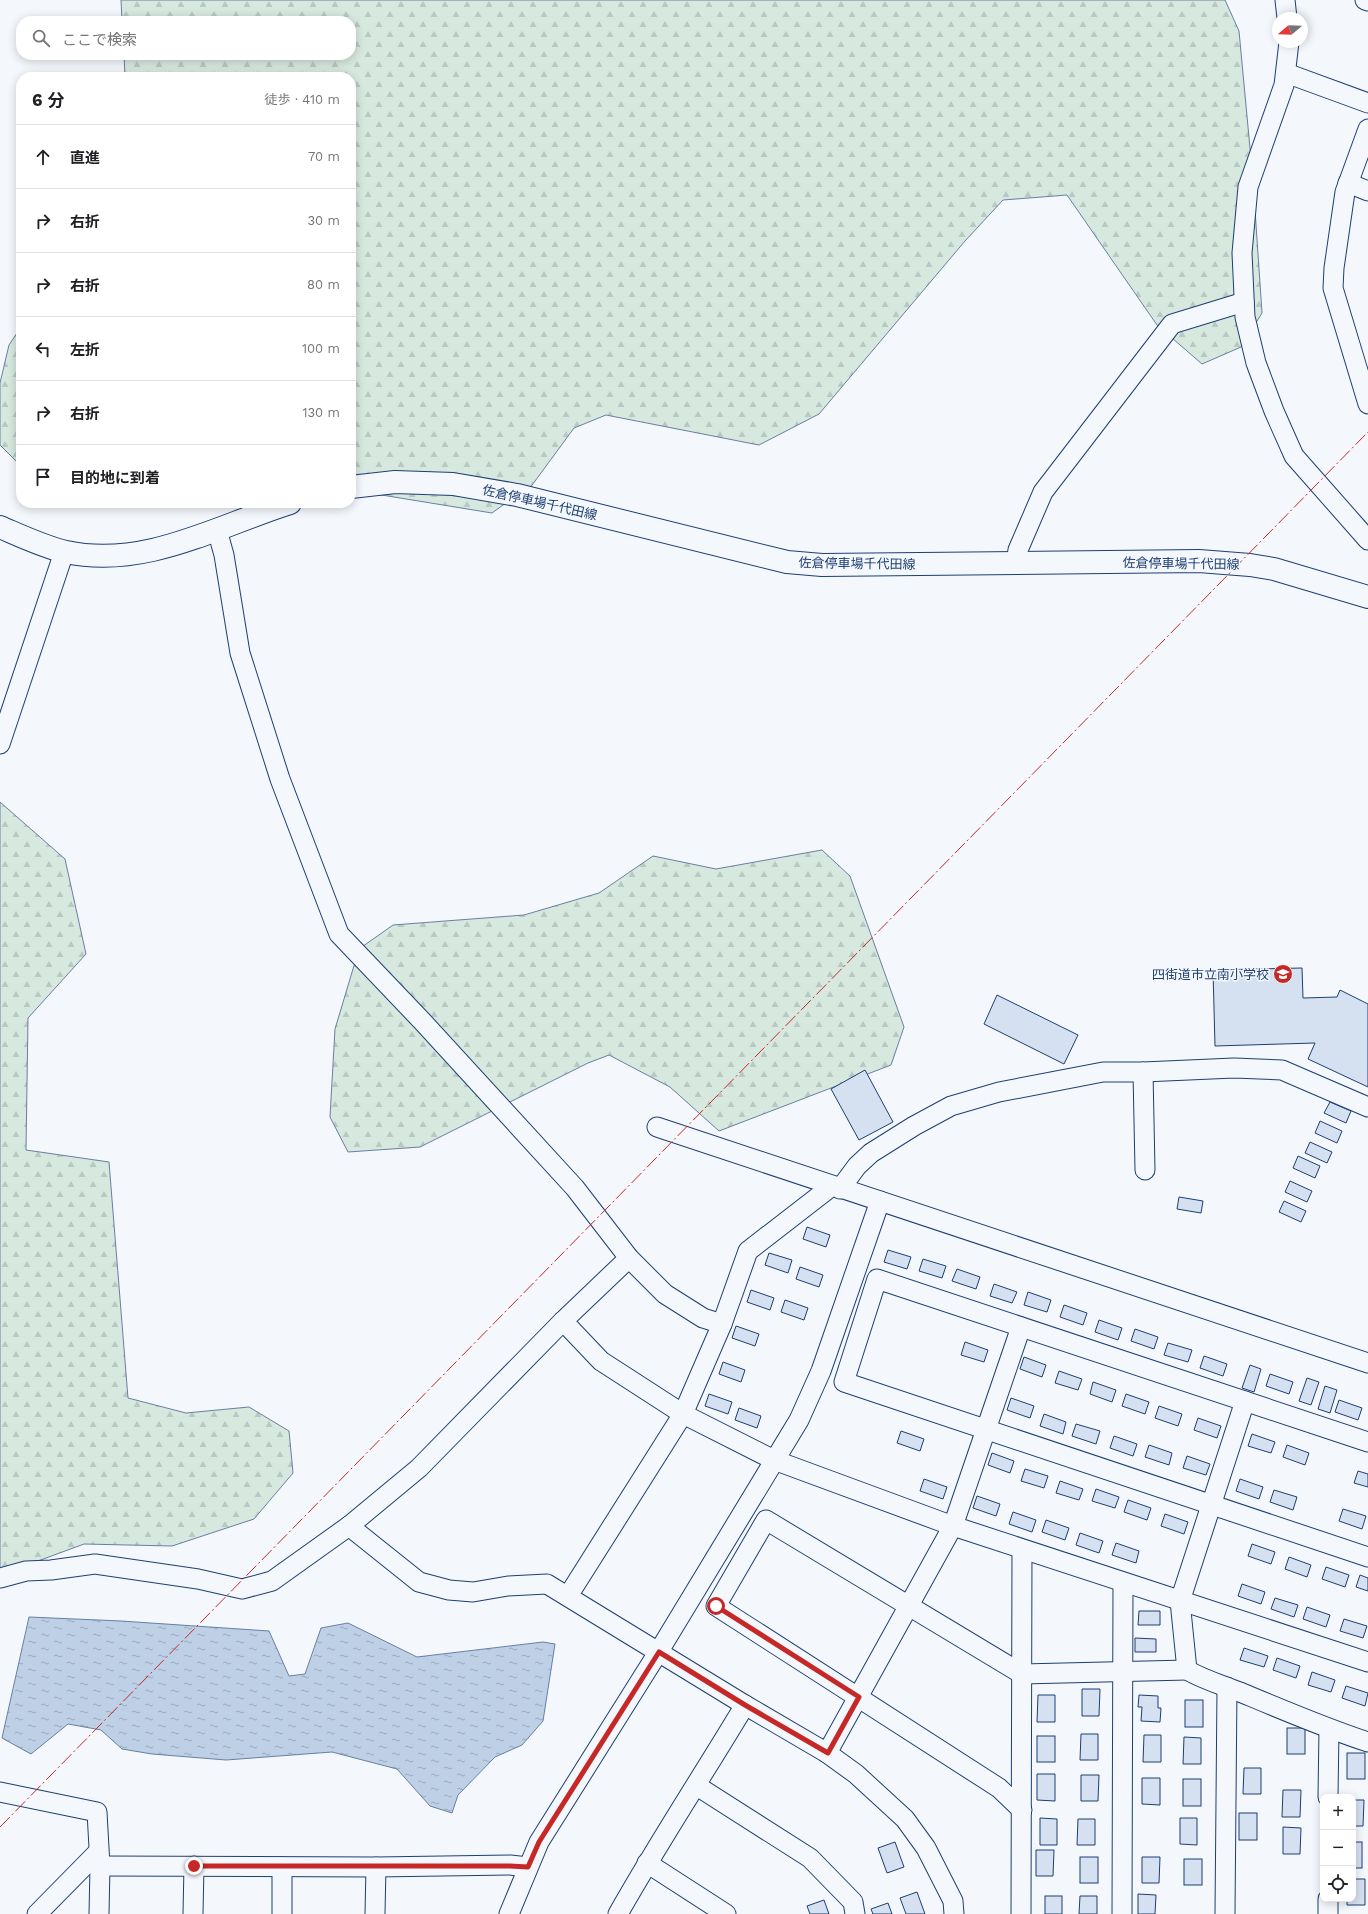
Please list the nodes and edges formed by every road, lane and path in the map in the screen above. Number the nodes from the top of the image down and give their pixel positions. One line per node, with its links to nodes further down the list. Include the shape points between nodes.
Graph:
1 (1285, 0): 4 (street)
2 (1364, 0): 3 (street)
3 (1368, 1)
4 (1287, 12)
5 (1288, 48): 6 (street)
6 (1286, 73): 7 (street); 11 (street, via 1248,187 1242,253)
7 (1368, 103)
8 (1368, 129): 9 (street)
9 (1348, 183): 10 (street); 12 (street, via 1333,288)
10 (1368, 191)
11 (1244, 302): 17 (street, via 1256,363 1294,456); 19 (street, via 1172,324 1043,492 1018,550)
12 (1368, 404)
13 (356, 486): 19 (main road, 佐倉停車場千代田線, via 395,482 447,484 517,495 787,562 822,565)
14 (276, 508): 16 (main road)
15 (0, 527): 18 (main road)
16 (217, 530): 18 (main road, via 161,548 123,556 88,556); 28 (street, via 224,555 240,653 280,779 339,934 575,1188)
17 (1368, 540)
18 (64, 552): 21 (street)
19 (1016, 563): 20 (main road, 佐倉停車場千代田線, via 1199,561 1250,565)
20 (1368, 597)
21 (0, 744)
22 (1143, 1072): 23 (street, via 1234,1068 1282,1070); 25 (street); 26 (street, via 1103,1072 999,1092 951,1106 871,1153)
23 (1368, 1107)
24 (657, 1127): 26 (street)
25 (1145, 1170)
26 (836, 1187): 27 (street); 30 (street, via 748,1251)
27 (880, 1201): 32 (street); 37 (street, via 821,1371 799,1420)
28 (629, 1258): 29 (street); 30 (street, via 665,1294 703,1318)
29 (563, 1321): 34 (street, via 601,1361); 39 (street, via 419,1468)
30 (722, 1324): 34 (street)
31 (1021, 1327): 33 (street); 35 (street); 35 (street, via 878,1280 844,1382)
32 (1368, 1363)
33 (1245, 1401): 36 (street); 38 (street)
34 (683, 1414): 37 (street); 45 (street)
35 (986, 1430): 38 (street); 40 (street)
36 (1368, 1442)
37 (774, 1460): 40 (street); 48 (street)
38 (1212, 1505): 42 (street); 46 (street)
39 (349, 1526): 43 (street, via 272,1581 242,1589 198,1579 95,1564 26,1571); 45 (street, via 418,1582 449,1590 473,1592 508,1586 547,1584)
40 (953, 1526): 41 (street); 47 (street)
41 (1022, 1549): 44 (street); 52 (street)
42 (1368, 1558)
43 (0, 1578)
44 (1123, 1582): 46 (street); 51 (street)
45 (568, 1596): 48 (street)
46 (1180, 1601): 49 (street); 50 (street)
47 (909, 1605): 52 (street); 54 (street); 54 (street, via 766,1520 716,1606)
48 (659, 1652): 55 (street); 68 (street, via 539,1842)
49 (1368, 1662)
50 (1187, 1670): 51 (street); 53 (street)
51 (1123, 1672): 52 (street); 81 (street)
52 (1022, 1674): 62 (street)
53 (1227, 1687): 56 (street); 82 (street)
54 (859, 1697): 58 (street); 62 (street, via 999,1788)
55 (745, 1705): 58 (street); 59 (street)
56 (1329, 1729): 57 (street); 61 (street)
57 (1368, 1742)
58 (828, 1753): 79 (street, via 856,1774 905,1819 939,1871 953,1901)
59 (697, 1786): 64 (street); 78 (street, via 810,1858 853,1902)
60 (0, 1792): 63 (street, via 97,1812)
61 (1328, 1794)
62 (1022, 1810): 80 (street)
63 (99, 1859): 65 (street); 71 (street); 72 (street)
64 (647, 1863): 70 (street); 77 (street)
65 (194, 1866): 66 (street); 73 (street)
66 (282, 1867): 67 (street); 74 (street)
67 (376, 1867): 68 (street); 75 (street)
68 (528, 1867): 76 (street)
69 (1328, 1902): 83 (street)
70 (724, 1913)
71 (37, 1914)
72 (99, 1914)
73 (193, 1914)
74 (282, 1914)
75 (375, 1914)
76 (509, 1914)
77 (618, 1914)
78 (855, 1914)
79 (954, 1914)
80 (1021, 1914)
81 (1122, 1914)
82 (1225, 1914)
83 (1328, 1914)

